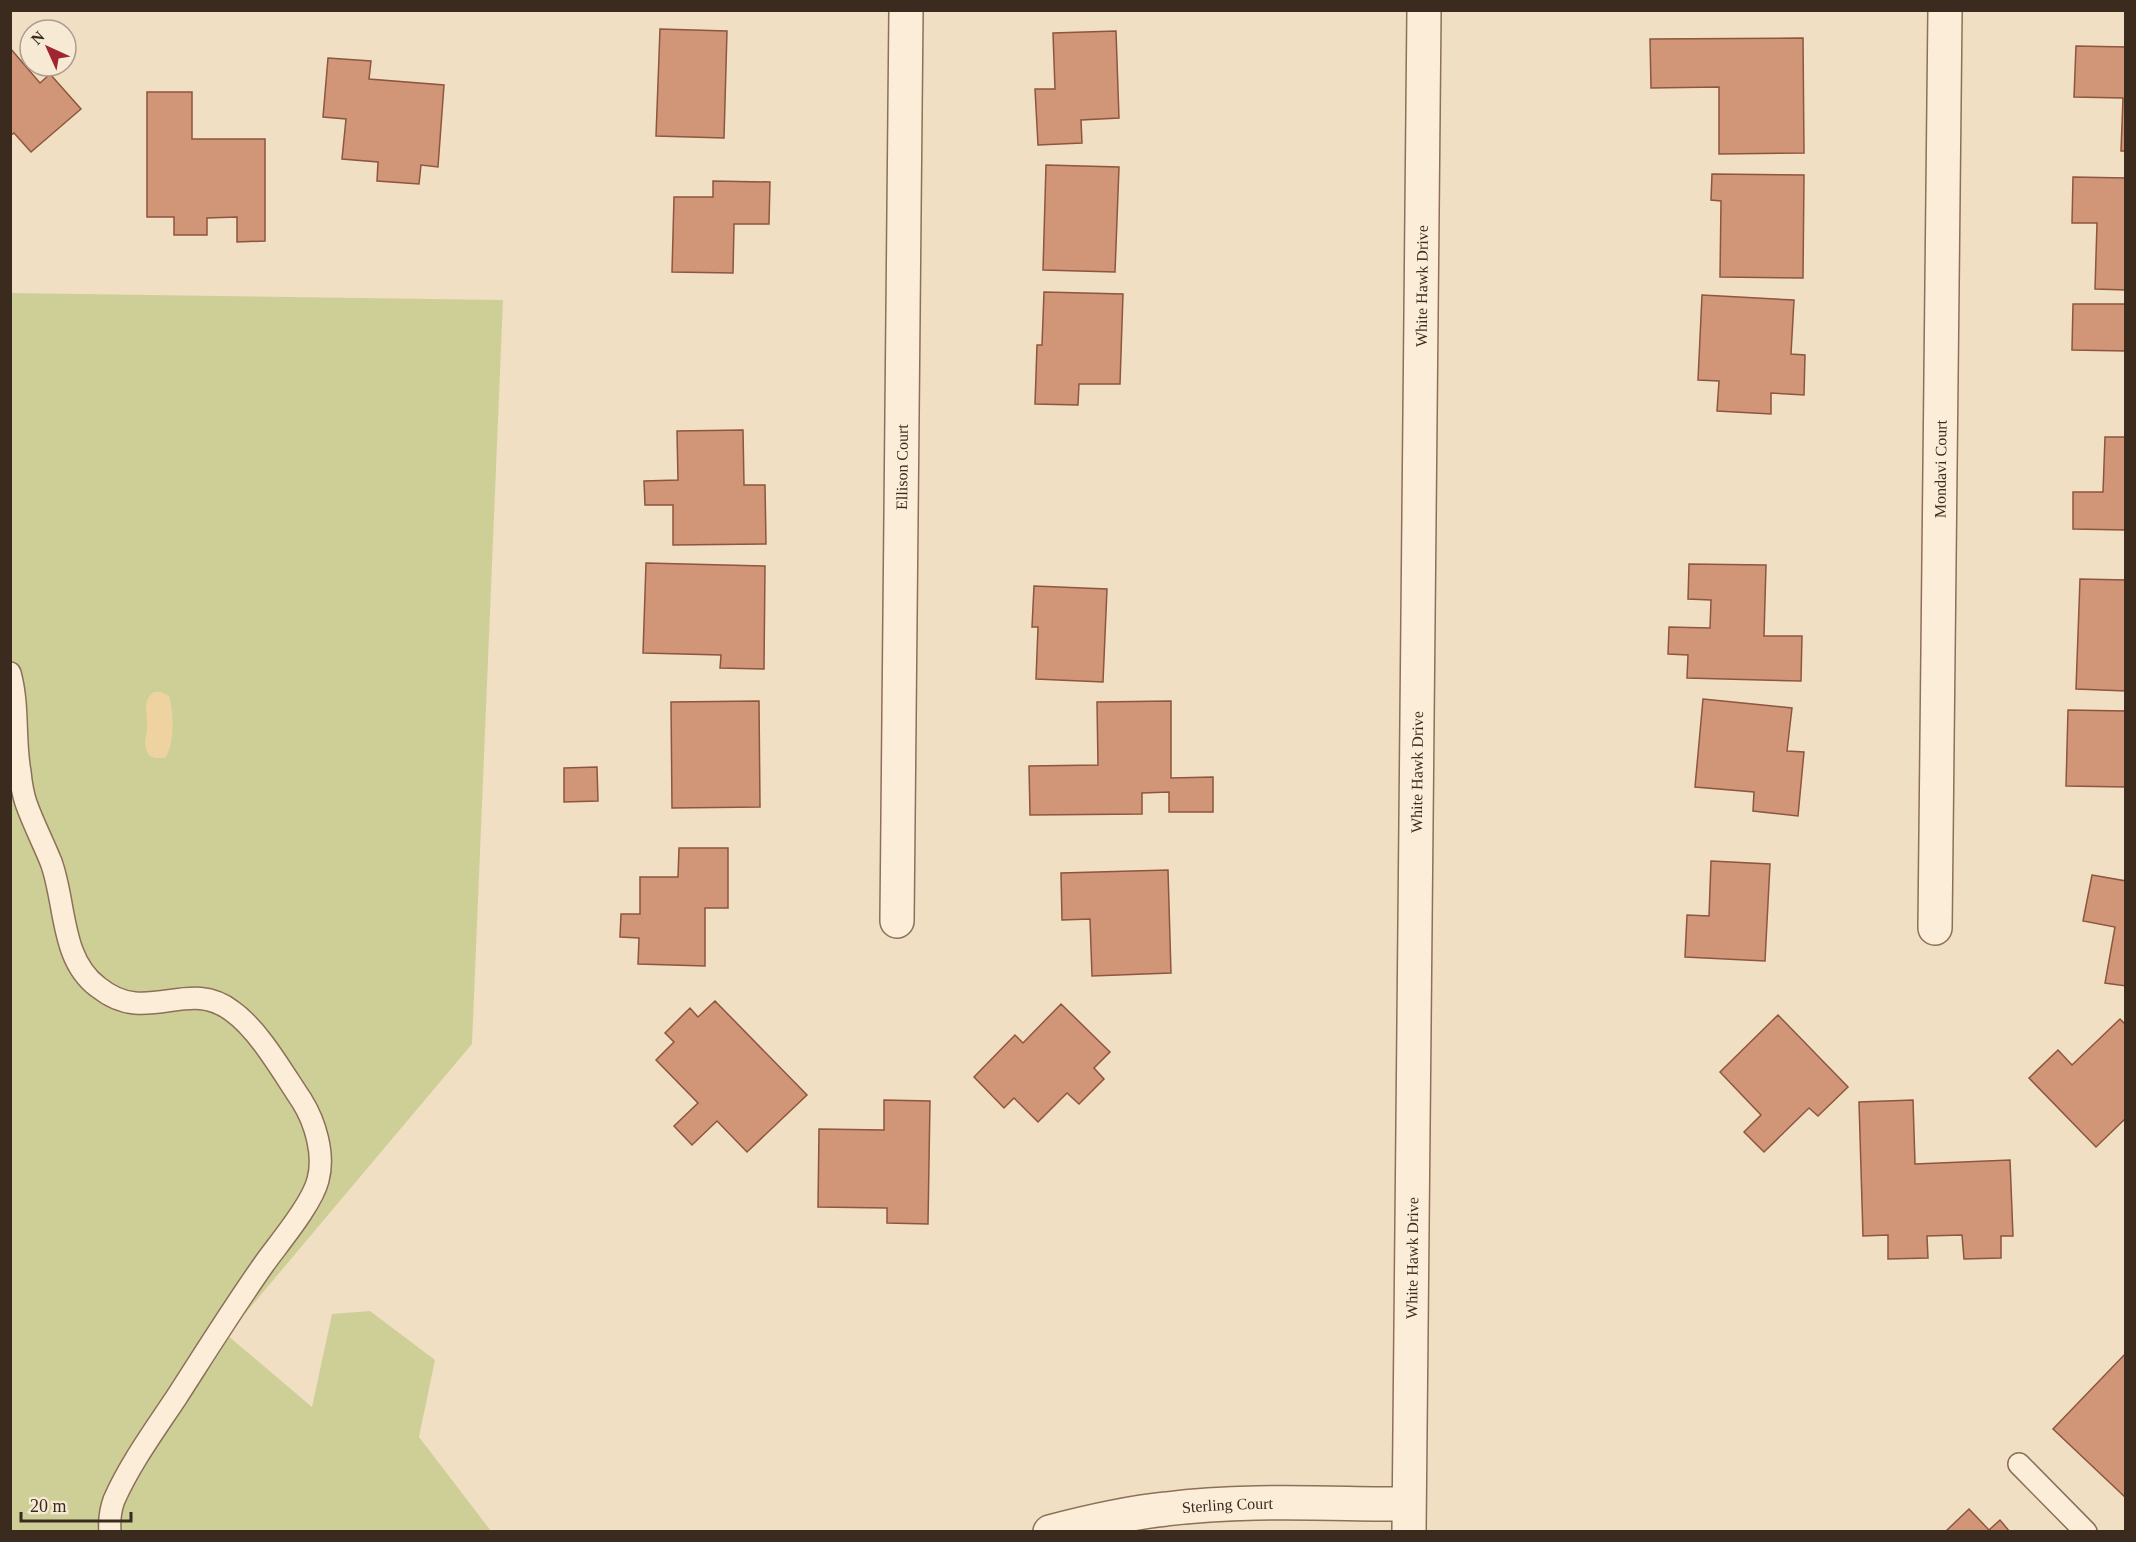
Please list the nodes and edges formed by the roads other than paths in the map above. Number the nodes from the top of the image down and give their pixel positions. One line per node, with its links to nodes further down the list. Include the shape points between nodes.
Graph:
1 (906, 10): 5 (street, Ellison Court)
2 (1424, 10): 8 (street, White Hawk Drive)
3 (1945, 10): 6 (street, Mondavi Court)
4 (10, 673): 9 (lane, via 25,802 51,864 71,948 81,969 99,988 124,1002 187,997 205,999 233,1011 261,1041 308,1111 320,1160 318,1180 297,1218 136,1458 114,1501)
5 (897, 921)
6 (1935, 928)
7 (2019, 1464): 11 (lane)
8 (1409, 1518): 10 (street, Sterling Court, via 1238,1504 1167,1509 1085,1522)
9 (110, 1532)
10 (1050, 1532)
11 (2086, 1532)

